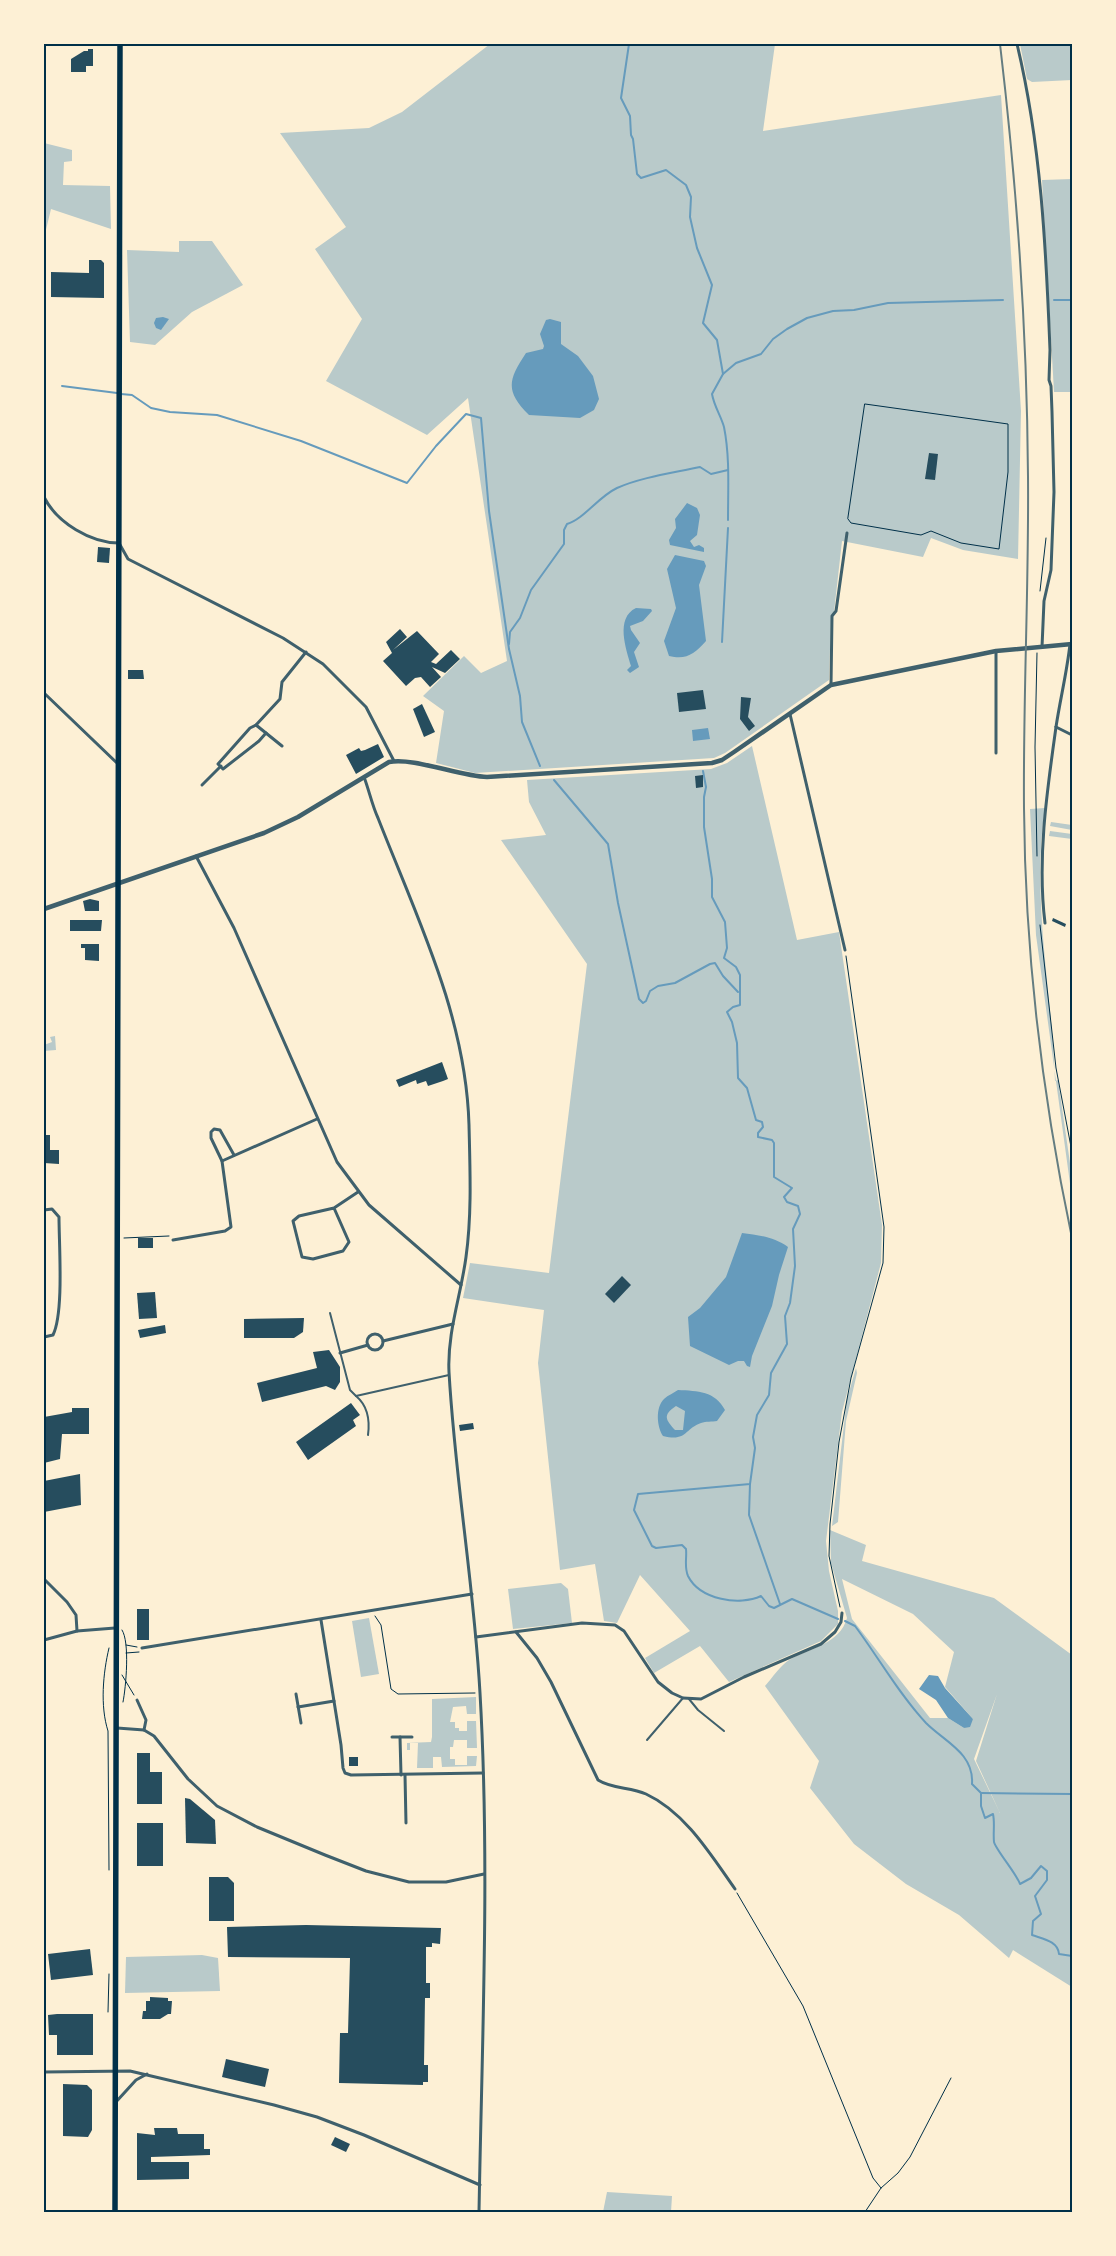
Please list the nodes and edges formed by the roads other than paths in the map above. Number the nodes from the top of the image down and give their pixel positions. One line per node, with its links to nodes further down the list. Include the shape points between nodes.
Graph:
1 (120, 44): 5 (main road)
2 (1017, 44): 7 (street, via 1036,144 1049,332 1054,492 1051,570 1044,600)
3 (44, 497): 5 (street, via 58,515 91,538)
4 (846, 533): 10 (street, via 836,611 832,616)
5 (119, 544): 9 (street, via 128,559); 20 (main road)
6 (1071, 644): 7 (street); 14 (street)
7 (1042, 648): 8 (street)
8 (996, 651): 10 (street); 18 (street)
9 (306, 652): 13 (street, via 282,682 280,699); 19 (street, via 340,678 366,707)
10 (830, 685): 12 (street)
11 (44, 693): 20 (street)
12 (790, 713): 19 (street, via 722,760 703,765 488,777); 28 (street)
13 (256, 725): 15 (street); 21 (street, via 218,764)
14 (1056, 727): 16 (street); 27 (street, via 1044,827 1042,891)
15 (266, 733): 17 (street); 21 (street, via 223,769)
16 (1072, 735)
17 (282, 746)
18 (996, 753)
19 (394, 761): 22 (street)
20 (118, 764): 25 (main road)
21 (220, 766): 23 (street)
22 (364, 777): 24 (street, via 298,817 264,833); 36 (street, via 446,991 464,1065 469,1121 469,1229)
23 (202, 785)
24 (196, 856): 25 (street); 29 (street, via 234,928)
25 (118, 884): 26 (street); 50 (main road)
26 (44, 909)
27 (1045, 923)
28 (845, 950)
29 (317, 1119): 30 (street); 32 (street, via 337,1162)
30 (234, 1155): 31 (street); 31 (street, via 224,1133 214,1129 211,1138)
31 (222, 1161): 35 (street, via 231,1227 225,1232)
32 (358, 1192): 33 (street); 36 (street)
33 (334, 1208): 33 (street, via 298,1216 293,1221 302,1257 313,1260 343,1251 349,1242)
34 (44, 1210): 39 (street, via 52,1209 59,1217 59,1306 57,1328 53,1335)
35 (173, 1240)
36 (461, 1285): 38 (street)
37 (330, 1313): 42 (lane)
38 (453, 1324): 40 (street); 43 (street)
39 (44, 1337)
40 (382, 1341): 41 (street, via 376,1350); 41 (street, via 380,1336 372,1335 368,1338)
41 (368, 1345): 42 (street)
42 (340, 1353): 44 (lane, via 350,1390)
43 (449, 1375): 44 (lane); 47 (street)
44 (356, 1396): 45 (lane, via 368,1412)
45 (368, 1435)
46 (44, 1579): 51 (street, via 76,1615)
47 (472, 1594): 49 (street); 53 (street)
48 (842, 1614): 58 (street, via 835,1632 821,1644 701,1699)
49 (321, 1620): 55 (street); 60 (street)
50 (115, 1628): 51 (street); 63 (main road)
51 (77, 1631): 54 (street)
52 (516, 1631): 53 (street); 57 (street, via 582,1623 615,1626 624,1631 658,1682); 74 (street, via 551,1682 598,1780 645,1794 669,1810 696,1836)
53 (476, 1637): 70 (street)
54 (44, 1640)
55 (142, 1648)
56 (296, 1694): 61 (street)
57 (683, 1698): 58 (street); 69 (lane)
58 (689, 1699): 65 (lane)
59 (137, 1700): 64 (street, via 146,1720)
60 (334, 1701): 61 (street); 71 (street, via 344,1772 351,1775)
61 (298, 1706): 62 (street)
62 (301, 1722)
63 (116, 1728): 64 (street); 75 (main road)
64 (144, 1730): 73 (street, via 154,1736 188,1779 217,1806 256,1827 366,1871 409,1882 446,1882)
65 (724, 1731)
66 (392, 1737): 67 (street)
67 (400, 1737): 68 (street); 71 (street)
68 (412, 1737)
69 (647, 1740)
70 (483, 1773): 71 (street); 73 (street)
71 (403, 1775): 72 (street)
72 (406, 1823)
73 (484, 1874): 79 (street)
74 (734, 1889)
75 (115, 2070): 76 (street); 77 (street); 78 (main road)
76 (44, 2072)
77 (147, 2074): 78 (street, via 136,2080); 79 (street, via 312,2115)
78 (115, 2104): 80 (main road)
79 (480, 2185): 81 (street)
80 (115, 2212)
81 (479, 2212)

